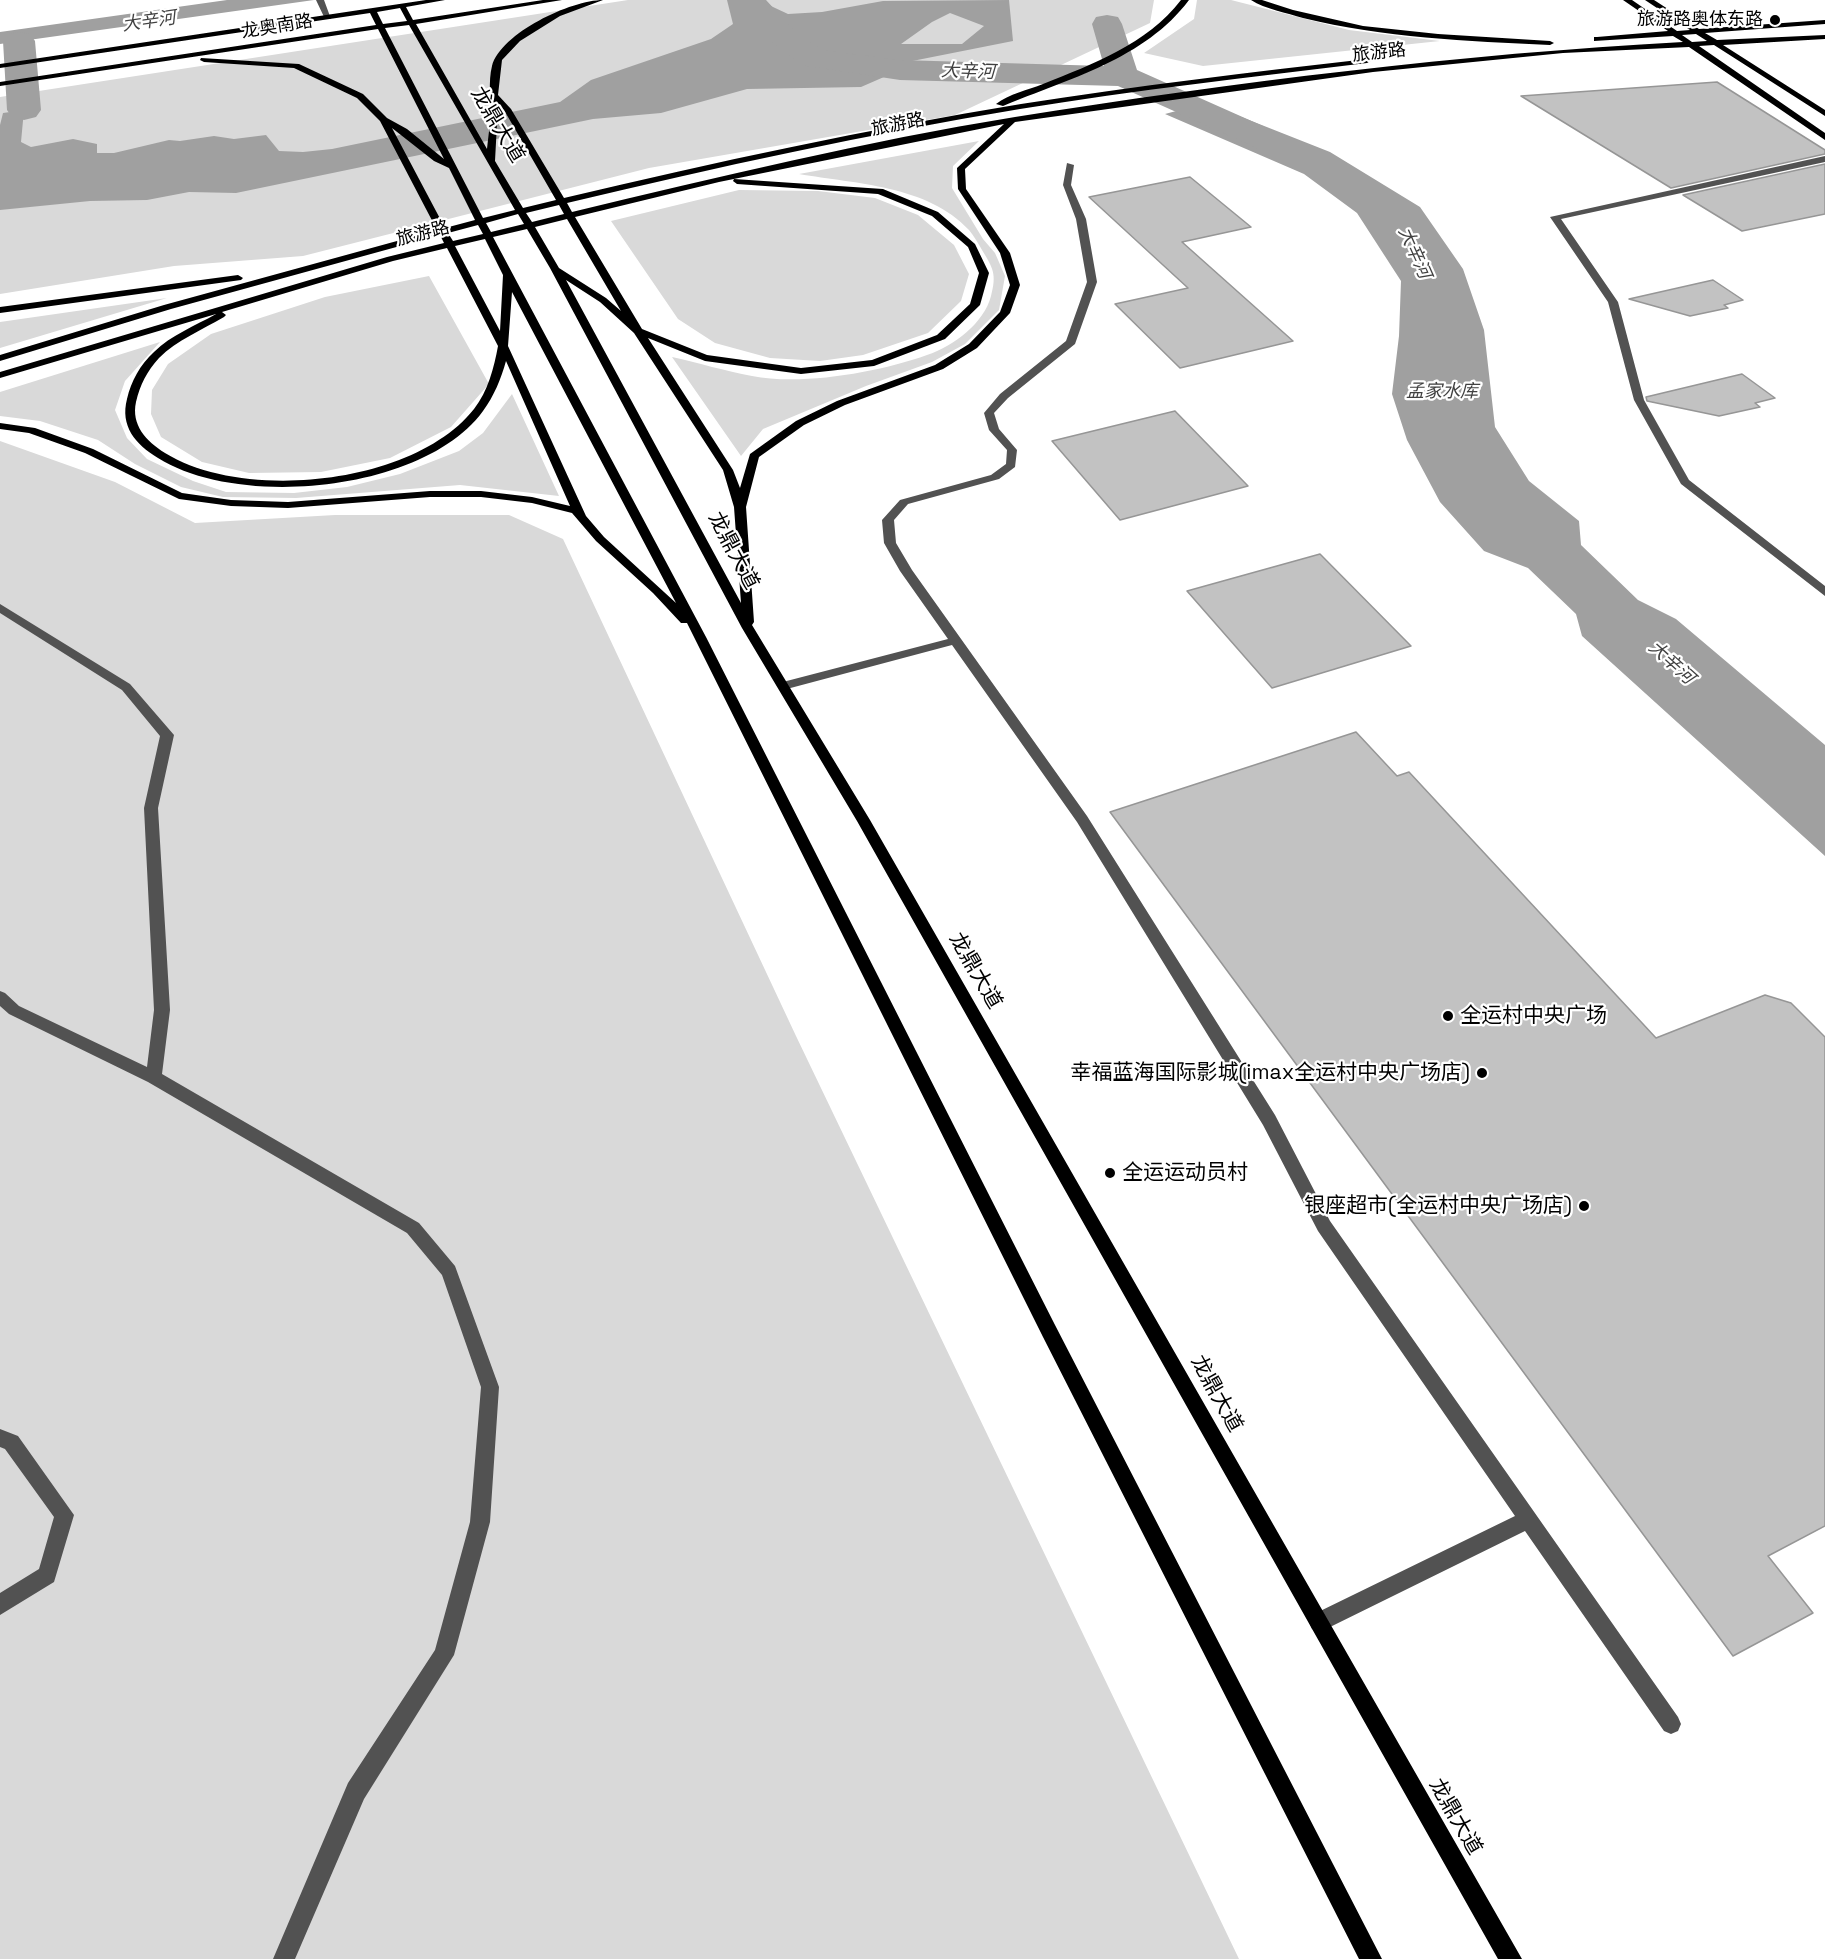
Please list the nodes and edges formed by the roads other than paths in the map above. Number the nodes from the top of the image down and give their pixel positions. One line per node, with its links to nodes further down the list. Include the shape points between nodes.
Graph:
1 (321, 0): 11 (street)
2 (441, 0): 9 (main road, 龙奥南路)
3 (558, 0): 12 (main road, 龙奥南路)
4 (599, 0): 24 (main road, via 544,21 517,40 498,61 493,85)
5 (1185, 0): 26 (main road, via 1177,15 1106,61)
6 (1256, 0): 18 (main road, via 1314,18 1382,30)
7 (1627, 0): 29 (main road)
8 (1649, 0): 25 (main road)
9 (402, 6): 10 (main road, 龙奥南路); 12 (main road, 龙鼎大道)
10 (372, 10): 11 (main road, 龙奥南路); 14 (main road)
11 (328, 18): 22 (main road, 龙奥南路)
12 (410, 22): 14 (main road, 龙奥南路); 30 (main road, 龙鼎大道, via 465,118)
13 (1825, 22): 16 (main road)
14 (380, 27): 21 (main road, 龙奥南路); 32 (main road)
15 (1825, 37): 28 (main road, 旅游路, via 1563,51 1373,70)
16 (1585, 40)
17 (1573, 41): 18 (main road, 旅游路)
18 (1550, 43): 19 (main road, 旅游路)
19 (1435, 54)
20 (1377, 60): 26 (main road, 旅游路, via 1218,76)
21 (138, 63): 23 (main road, 龙奥南路); 27 (main road, via 214,60 296,66 360,96)
22 (0, 66)
23 (0, 84)
24 (496, 97): 30 (main road); 40 (main road, via 507,109)
25 (1825, 114)
26 (971, 116): 36 (main road, 旅游路, via 622,186)
27 (384, 120): 32 (main road, via 437,159); 41 (main road)
28 (1013, 120): 34 (main road, 旅游路); 45 (main road, via 961,168 962,189 1005,253 1015,285 1005,312 973,346 939,367 841,403 754,456)
29 (1825, 137)
30 (486, 146): 35 (main road, 龙鼎大道)
31 (1825, 159): 47 (street, via 1555,217 1612,302 1639,400 1685,482)
32 (452, 163): 37 (main road)
33 (1070, 165): 51 (street, via 1067,185 1081,219 1092,282 1071,342 1004,396 989,413 994,430 1012,450 1011,465 995,477 904,502 888,520 890,543)
34 (719, 179): 38 (main road, 旅游路, via 390,259); 40 (main road, via 880,191 935,214 972,246 984,273 975,305 941,337 874,363 801,371 705,358)
35 (555, 268): 40 (main road, via 603,300); 49 (main road, 龙鼎大道)
36 (289, 272): 39 (main road); 42 (main road, 旅游路)
37 (508, 272): 41 (main road); 50 (main road)
38 (241, 303): 41 (main road, via 162,350 135,382 128,415 138,438 170,462 227,481 281,484 341,479 397,464 440,446 478,411); 43 (main road, 旅游路)
39 (0, 310)
40 (638, 331): 45 (main road, via 728,470)
41 (505, 350): 46 (main road)
42 (0, 358)
43 (0, 375)
44 (0, 426): 46 (main road, via 32,430 89,451 179,496 288,505 481,494 532,500 576,512)
45 (740, 507): 49 (main road)
46 (583, 521): 50 (main road, via 657,590)
47 (1825, 592)
48 (0, 608): 54 (street, via 126,687 167,735 151,808 162,1010)
49 (748, 627): 52 (main road, 龙鼎大道)
50 (700, 637): 61 (main road)
51 (954, 641): 52 (street); 56 (street, via 1082,819 1269,1120 1324,1226)
52 (783, 686): 58 (main road, 龙鼎大道)
53 (0, 998): 54 (street, via 14,1010)
54 (154, 1077): 60 (street, via 413,1228 450,1270 490,1387 480,1522 444,1655 356,1791)
55 (0, 1438): 57 (street, via 11,1442 64,1515 47,1575)
56 (1528, 1520): 58 (street); 59 (street)
57 (0, 1605)
58 (1319, 1622): 62 (main road, 龙鼎大道)
59 (1671, 1724)
60 (284, 1959)
61 (1371, 1959)
62 (1511, 1959)

